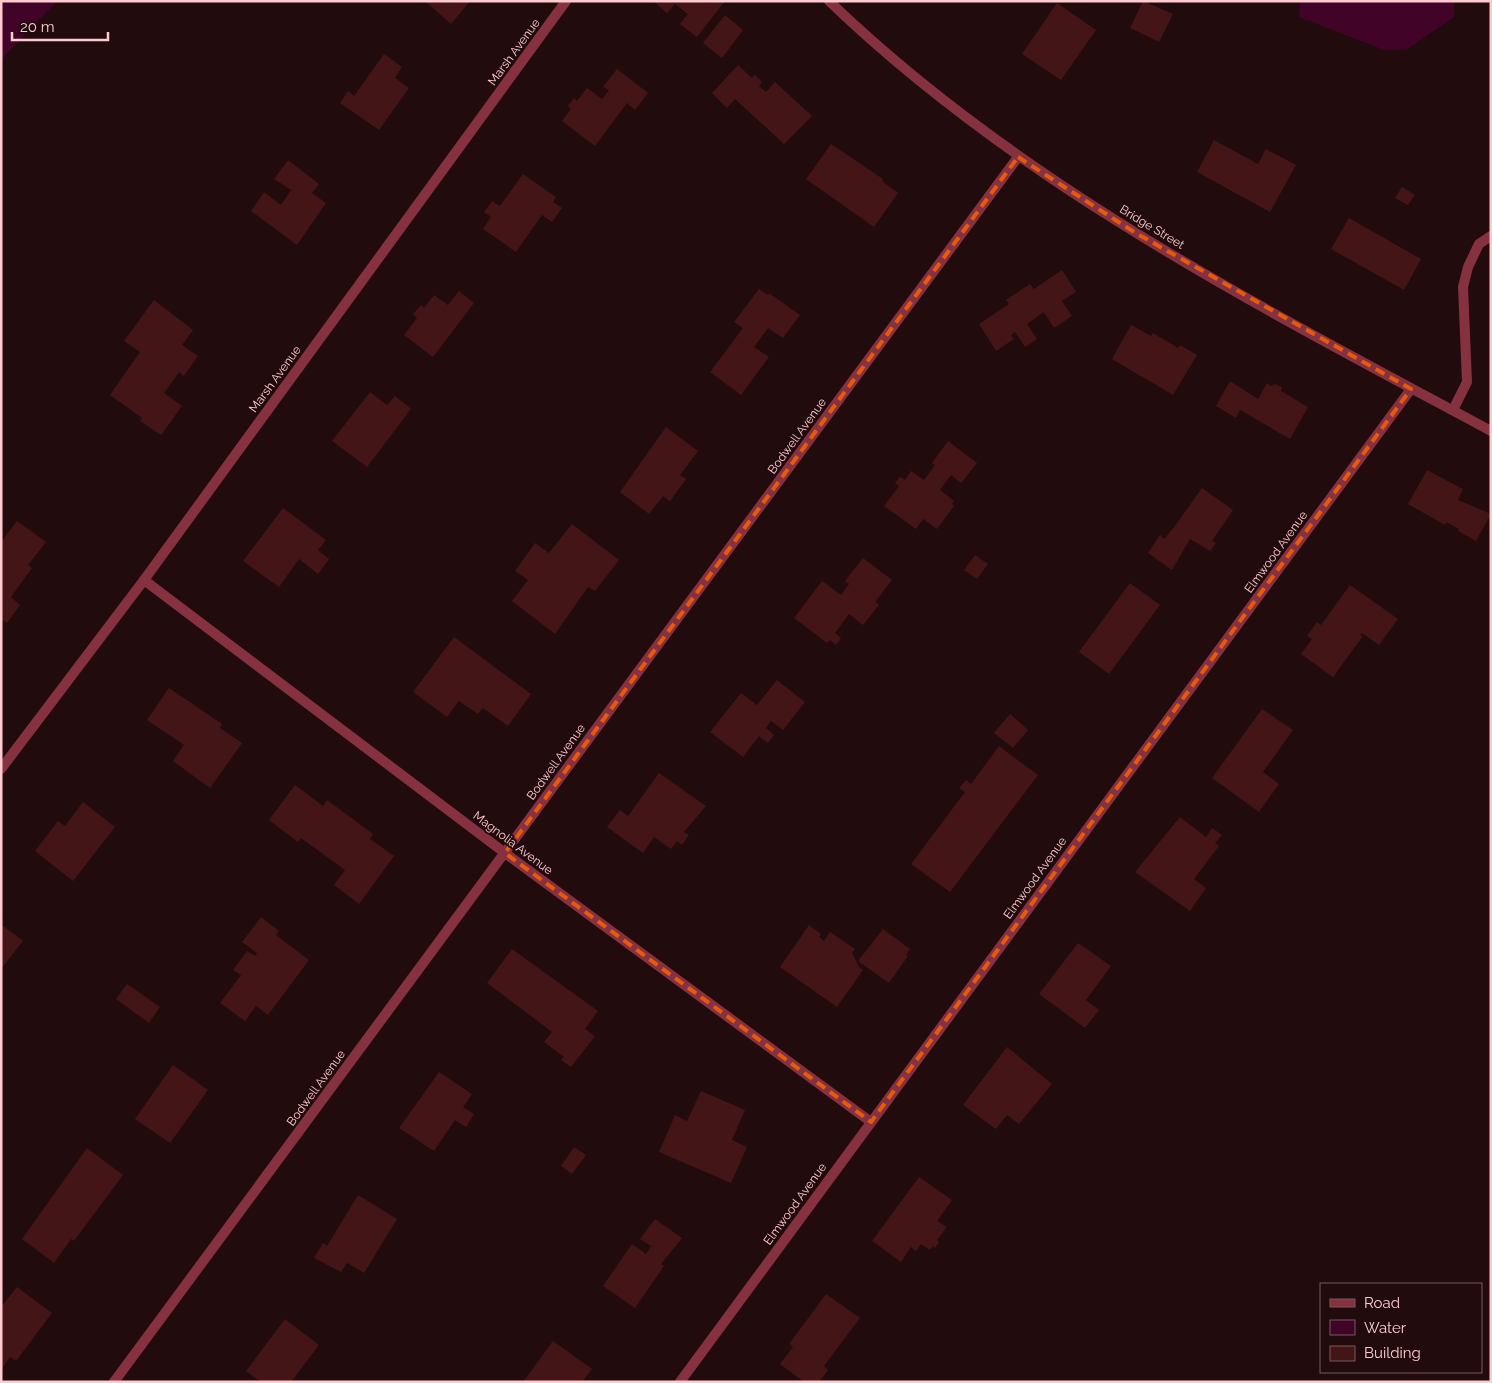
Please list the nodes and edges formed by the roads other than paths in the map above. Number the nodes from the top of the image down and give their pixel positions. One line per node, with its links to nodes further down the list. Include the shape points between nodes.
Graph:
1 (566, 1): 8 (street, Marsh Avenue)
2 (829, 1): 3 (street, Bridge Street, via 918,79)
3 (1018, 157): 5 (street, Bridge Street, via 1134,232); 10 (street, Bodwell Avenue)
4 (1491, 236): 6 (street, via 1479,244 1463,287 1467,382)
5 (1411, 389): 6 (street, Bridge Street); 11 (street, Elmwood Avenue)
6 (1453, 410): 7 (street, Bridge Street)
7 (1491, 431)
8 (144, 580): 9 (street, Marsh Avenue); 10 (street, Magnolia Avenue)
9 (1, 769)
10 (505, 852): 11 (street, Magnolia Avenue); 12 (street, Bodwell Avenue)
11 (871, 1122): 13 (street, Elmwood Avenue)
12 (114, 1382)
13 (680, 1382)

